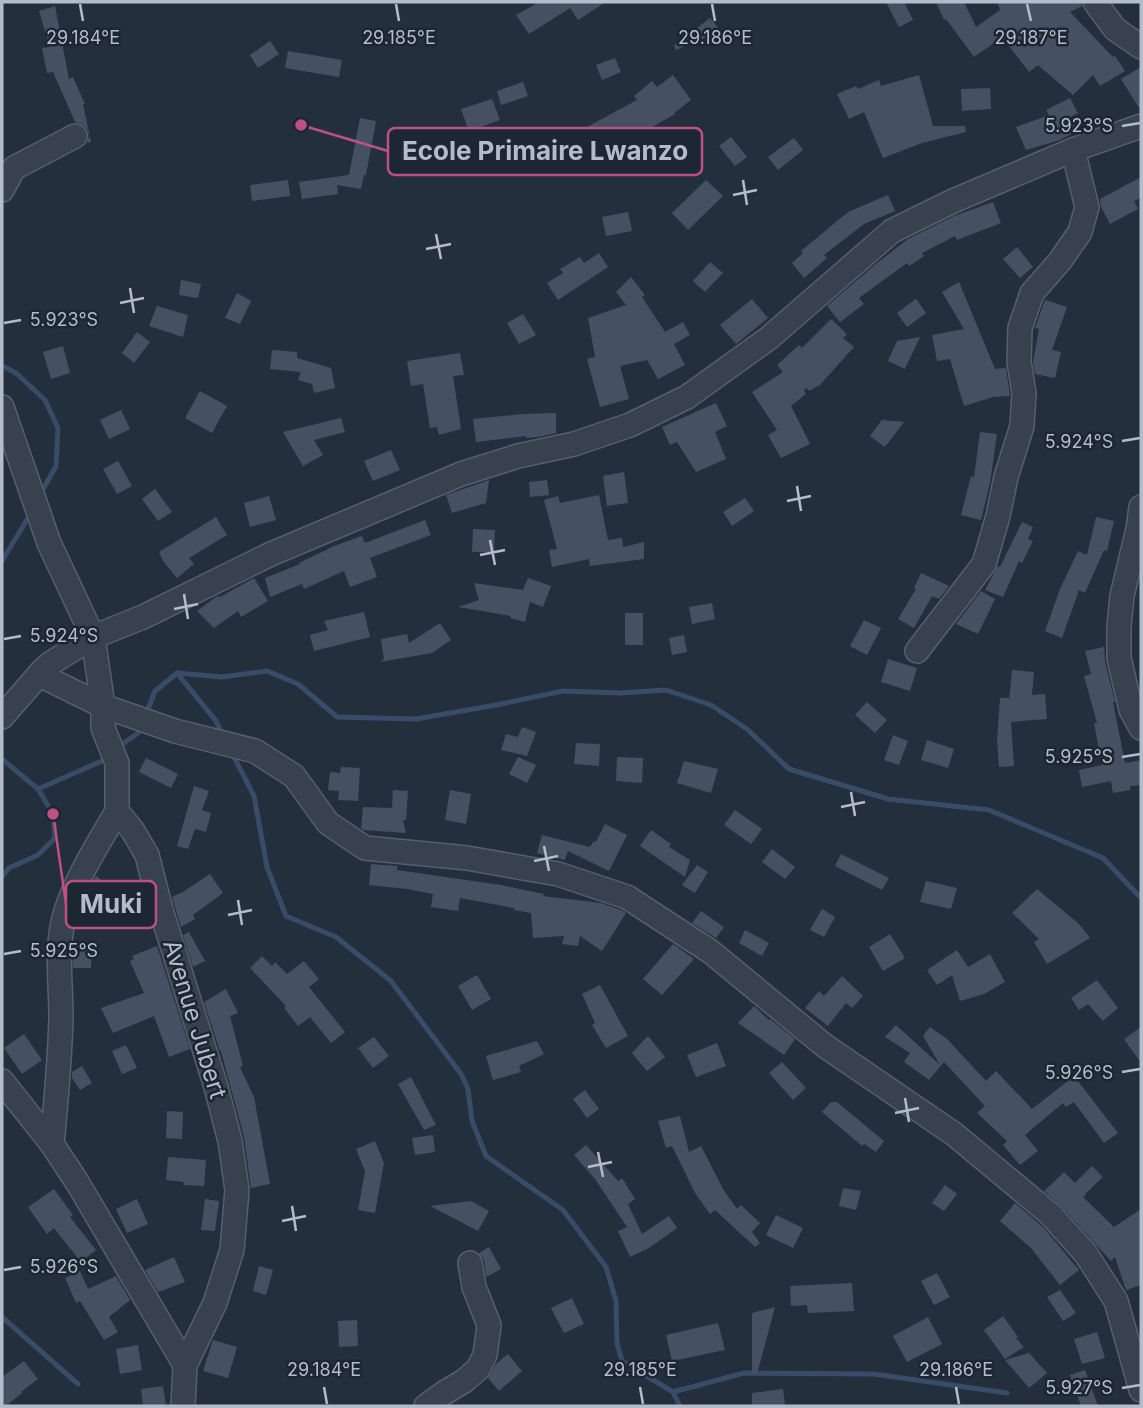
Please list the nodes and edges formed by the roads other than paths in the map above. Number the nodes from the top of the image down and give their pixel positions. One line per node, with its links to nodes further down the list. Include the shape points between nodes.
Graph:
1 (1095, 2): 2 (street, via 1115,29)
2 (1141, 47)
3 (1141, 127): 5 (street)
4 (75, 136): 6 (street, via 14,168)
5 (1073, 150): 9 (street, via 892,232 769,338 675,403 574,444 461,474); 10 (street, via 1087,207 1080,232 1032,293 1020,328 1022,426 984,564)
6 (2, 190)
7 (2, 407): 9 (street, via 49,543)
8 (1141, 507): 14 (street, via 1122,596 1119,658 1130,710)
9 (93, 636): 11 (street); 13 (street)
10 (917, 651)
11 (42, 671): 12 (street); 13 (street)
12 (2, 717)
13 (103, 717): 15 (street, via 117,764); 20 (street, via 255,751 294,776 328,823 365,848 467,858 558,874 627,897 711,952 825,1046 954,1134 1050,1213 1086,1255 1116,1301)
14 (1141, 728)
15 (117, 811): 17 (street, via 65,912); 19 (street, Avenue Jubert, via 147,855 216,1087 237,1190 232,1250 215,1303)
16 (4, 1089): 17 (street)
17 (52, 1144): 19 (street)
18 (470, 1264): 21 (street, via 489,1325 485,1355 478,1369)
19 (185, 1365): 22 (street, Avenue Jubert)
20 (1141, 1390)
21 (443, 1402)
22 (183, 1406)

